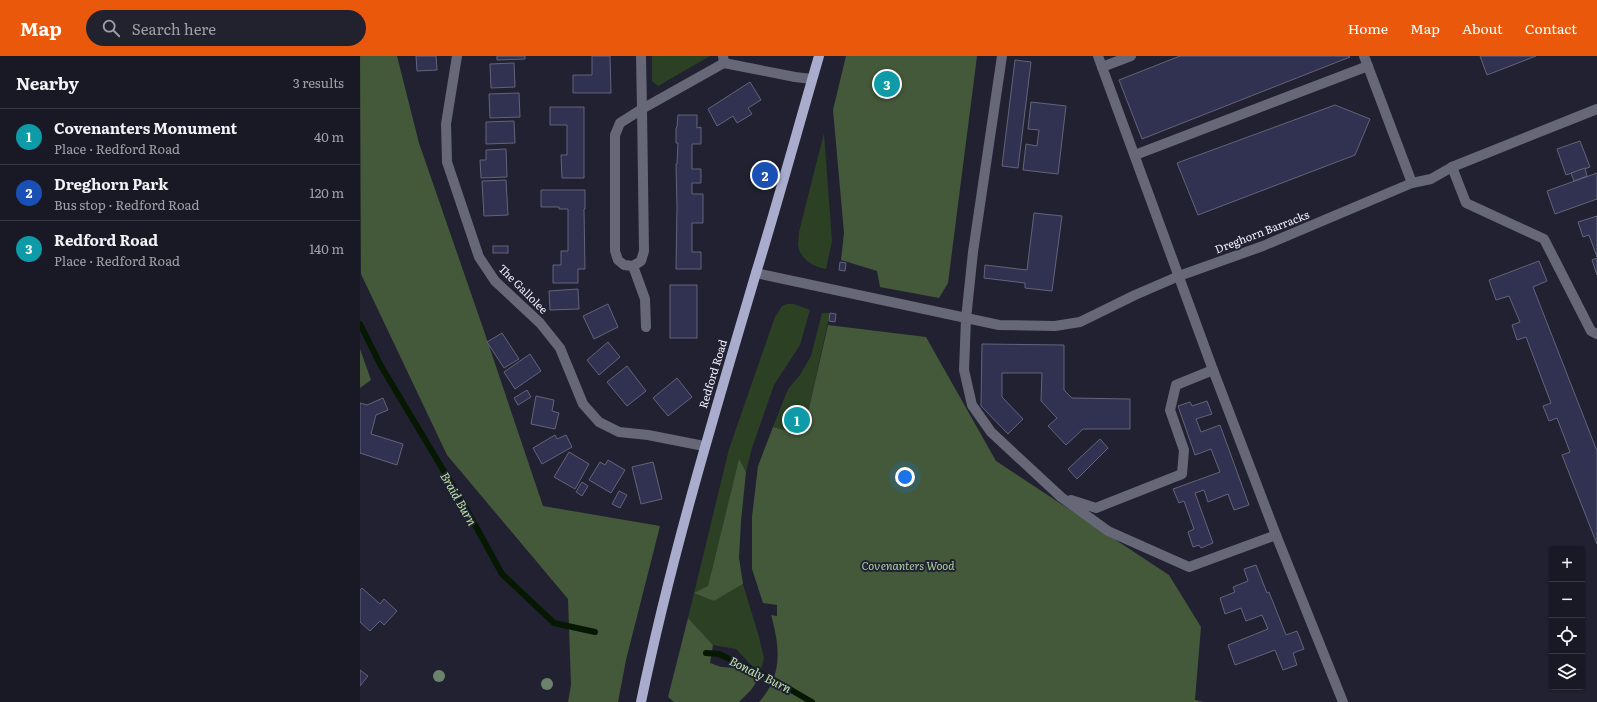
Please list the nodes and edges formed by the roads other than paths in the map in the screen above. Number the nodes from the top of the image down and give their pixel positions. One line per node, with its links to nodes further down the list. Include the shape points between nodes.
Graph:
1 (457, 56): 24 (street, The Gallolee, via 446,124 447,162 479,257 495,281 540,323 560,348 583,404 599,422 619,432)
2 (641, 56): 12 (street)
3 (819, 56): 11 (main road, Redford Road)
4 (1002, 56): 20 (street, via 973,252)
5 (1098, 56): 10 (street)
6 (1131, 56): 10 (street)
7 (1364, 56): 9 (street)
8 (723, 59): 11 (street); 12 (street)
9 (1368, 66): 14 (street); 16 (street)
10 (1102, 67): 14 (street)
11 (812, 79): 18 (main road, Redford Road)
12 (642, 109): 17 (street, via 644,251 641,260); 17 (street, via 620,123 615,134 615,251 618,260 624,265)
13 (1597, 109): 15 (street, Dreghorn Barracks)
14 (1135, 155): 19 (street)
15 (1452, 167): 16 (street, Dreghorn Barracks, via 1431,179); 22 (street, via 1466,203 1544,239 1591,331)
16 (1412, 182): 19 (street, Dreghorn Barracks, via 1263,246)
17 (633, 266): 21 (street, via 645,299)
18 (756, 273): 20 (street, Dreghorn Barracks); 24 (main road, Redford Road)
19 (1179, 276): 20 (street, Dreghorn Barracks, via 1080,322 1055,326 999,325); 23 (street)
20 (966, 318): 25 (street, via 964,370 972,405 991,432)
21 (646, 327)
22 (1597, 334)
23 (1213, 370): 25 (street, via 1176,385 1170,410 1184,450 1182,474 1096,508); 26 (street)
24 (704, 446): 27 (main road, Redford Road)
25 (1061, 497): 26 (street, via 1108,531 1189,567)
26 (1276, 535): 28 (street)
27 (641, 702)
28 (1343, 702)

